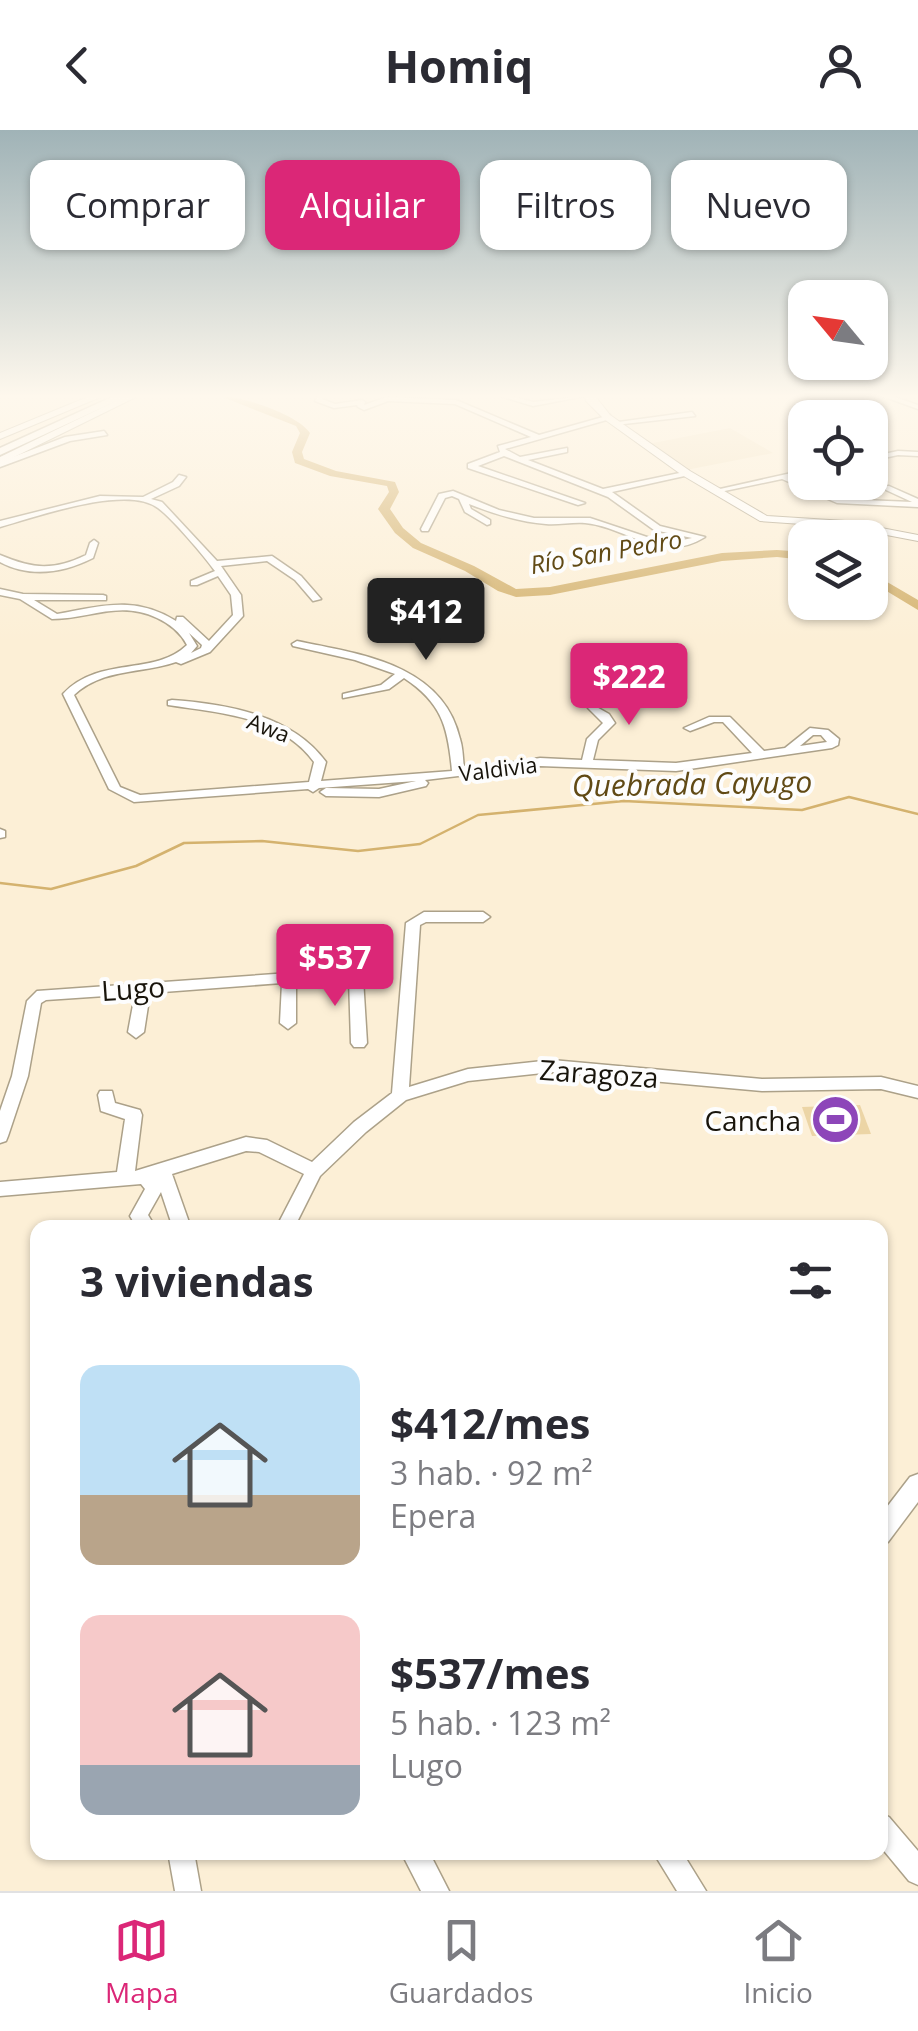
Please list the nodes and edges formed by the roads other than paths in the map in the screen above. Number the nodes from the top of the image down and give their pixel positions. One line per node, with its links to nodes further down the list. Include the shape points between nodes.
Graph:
1 (181, 478): 12 (street)
2 (507, 478): 13 (street)
3 (570, 478): 10 (street)
4 (664, 478): 10 (street)
5 (694, 478): 9 (main road)
6 (774, 478): 9 (street)
7 (789, 478): 14 (street, via 837,501)
8 (889, 488): 14 (street)
9 (715, 491): 21 (main road, via 769,520 846,524)
10 (607, 492): 11 (street, via 657,528 701,537 638,540 591,522 507,515); 15 (street)
11 (462, 498): 18 (street); 20 (street, via 442,496)
12 (144, 499): 17 (street, via 100,498); 24 (street, via 168,509)
13 (581, 503)
14 (918, 504)
15 (636, 506)
16 (0, 515): 17 (street)
17 (15, 518): 19 (street)
18 (486, 522)
19 (0, 524)
20 (425, 529)
21 (918, 538)
22 (94, 544): 23 (street, via 90,556 59,568 26,569)
23 (2, 561)
24 (217, 568): 25 (street); 28 (street, via 269,558); 29 (street, via 236,595)
25 (194, 582)
26 (0, 592): 27 (street)
27 (23, 597): 30 (street, via 142,598 163,606); 30 (street, via 56,617 134,605)
28 (316, 598)
29 (232, 624): 30 (street); 32 (street)
30 (188, 629): 32 (street, via 205,640); 33 (street, Valdivia, via 190,650)
31 (297, 644): 34 (street)
32 (206, 650): 33 (street)
33 (158, 663): 45 (street, Valdivia, via 86,678 68,694 74,710 124,796)
34 (402, 674): 35 (street, via 385,687); 42 (street, via 448,712 458,741)
35 (347, 696)
36 (172, 703): 43 (street, Awa, via 296,736 320,762)
37 (593, 708): 41 (street, via 608,724 593,739)
38 (690, 728): 40 (street, via 726,720)
39 (791, 748): 40 (street, Valdivia)
40 (760, 754): 41 (street, Valdivia, via 676,767)
41 (587, 763): 42 (street, Valdivia)
42 (451, 774): 43 (street, Valdivia); 44 (street, Valdivia, via 379,793)
43 (318, 782): 44 (street); 45 (street, Valdivia)
44 (306, 793): 45 (street, Valdivia, via 266,800)
45 (223, 794)
46 (483, 917): 56 (street, via 424,917 413,923)
47 (374, 972): 48 (street, Lugo)
48 (356, 973): 49 (street, Lugo); 53 (street)
49 (289, 978): 50 (street, Lugo); 51 (street)
50 (144, 987): 52 (street); 57 (street, Lugo, via 36,999)
51 (288, 1023)
52 (136, 1032)
53 (359, 1043)
54 (918, 1092): 56 (street, Zaragoza, via 882,1083 762,1086 552,1066 468,1075)
55 (106, 1095): 60 (street, via 107,1107 134,1115)
56 (400, 1096): 58 (street, Zaragoza)
57 (0, 1136)
58 (314, 1171): 59 (street, via 255,1144); 64 (street, Zaragoza)
59 (154, 1174): 60 (street); 62 (street); 63 (street)
60 (125, 1179): 61 (street)
61 (0, 1189)
62 (142, 1220)
63 (178, 1220)
64 (289, 1220)
65 (918, 1485): 66 (street)
66 (888, 1524)
67 (888, 1836): 71 (street)
68 (182, 1860): 72 (street)
69 (419, 1860): 73 (street)
70 (672, 1860): 74 (street)
71 (918, 1872)
72 (188, 1891)
73 (436, 1891)
74 (693, 1891)

